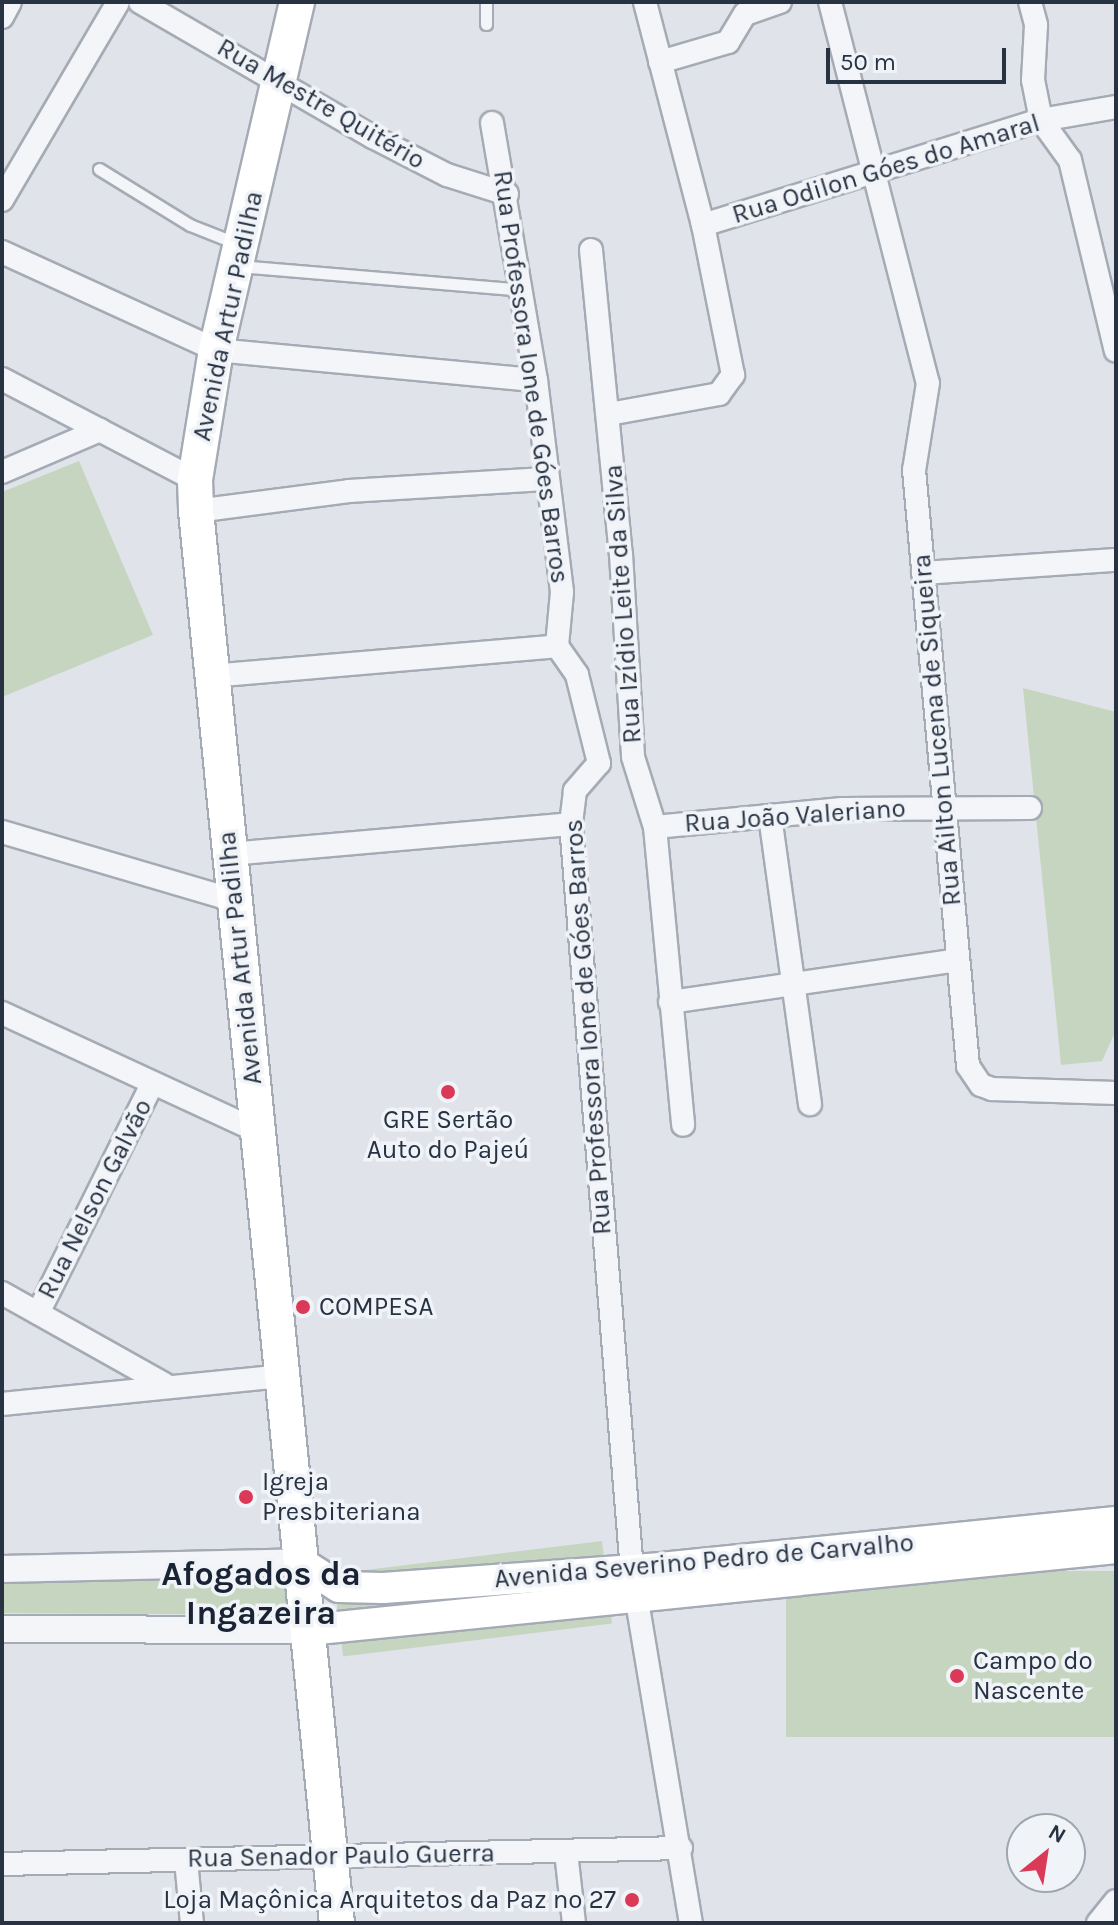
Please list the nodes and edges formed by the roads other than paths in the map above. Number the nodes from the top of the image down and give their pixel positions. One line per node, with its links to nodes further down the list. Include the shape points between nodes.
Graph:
1 (10, 2): 10 (street)
2 (118, 2): 20 (street)
3 (140, 2): 13 (street, Rua Mestre Quitério)
4 (297, 2): 13 (main road, Avenida Artur Padilha)
5 (486, 2): 11 (lane)
6 (645, 2): 12 (street)
7 (780, 2): 12 (street, via 745,14 728,42)
8 (830, 2): 18 (street, Rua Ailton Lucena de Siqueira)
9 (1030, 2): 15 (street, via 1036,25 1033,80)
10 (2, 17)
11 (486, 24)
12 (660, 62): 21 (street)
13 (279, 80): 19 (street, Rua Mestre Quitério, via 435,169); 24 (main road, Avenida Artur Padilha)
14 (1116, 107): 15 (street, Rua Odilon Góes do Amaral)
15 (1041, 120): 18 (street, Rua Odilon Góes do Amaral); 27 (street, via 1070,160)
16 (492, 123): 19 (street, Rua Professora Ione de Góes Barros)
17 (99, 169): 24 (lane)
18 (873, 175): 21 (street, Rua Odilon Góes do Amaral); 36 (street, Rua Ailton Lucena de Siqueira, via 926,372 914,470)
19 (507, 194): 25 (street, Rua Professora Ione de Góes Barros)
20 (2, 200)
21 (703, 225): 30 (street, via 731,383 719,394)
22 (591, 250): 30 (street, Rua Izídio Leite da Silva)
23 (2, 252): 26 (street)
24 (240, 255): 25 (lane); 26 (main road, Avenida Artur Padilha)
25 (522, 290): 29 (street, Rua Professora Ione de Góes Barros)
26 (216, 350): 29 (street); 34 (main road, Avenida Artur Padilha)
27 (1116, 351)
28 (2, 379): 31 (street)
29 (536, 380): 33 (street, Rua Professora Ione de Góes Barros)
30 (609, 414): 39 (street, Rua Izídio Leite da Silva)
31 (100, 430): 32 (street); 34 (street)
32 (2, 472)
33 (545, 479): 34 (street); 37 (street, Rua Professora Ione de Góes Barros, via 562,592)
34 (195, 495): 38 (main road, Avenida Artur Padilha)
35 (1116, 560): 36 (street)
36 (923, 573): 41 (street, Rua Ailton Lucena de Siqueira)
37 (557, 646): 38 (street); 40 (street, via 577,675)
38 (210, 676): 47 (main road, Avenida Artur Padilha)
39 (633, 757): 40 (street); 45 (street, Rua Izídio Leite da Silva)
40 (599, 763): 44 (street, Rua Professora Ione de Góes Barros, via 575,791)
41 (944, 806): 42 (street, Rua João Valeriano); 43 (street, Rua João Valeriano); 49 (street, Rua Ailton Lucena de Siqueira)
42 (1030, 808)
43 (770, 816): 45 (street, Rua João Valeriano); 50 (street)
44 (571, 824): 47 (street); 68 (street, Rua Professora Ione de Góes Barros)
45 (655, 827): 51 (street, Rua Izídio Leite da Silva)
46 (2, 832): 48 (street)
47 (229, 854): 48 (main road, Avenida Artur Padilha)
48 (233, 900): 57 (main road, Avenida Artur Padilha)
49 (957, 960): 50 (street); 54 (street, Rua Ailton Lucena de Siqueira, via 968,1066 981,1085)
50 (792, 982): 51 (street); 55 (street)
51 (670, 1002): 56 (street, Rua Izídio Leite da Silva)
52 (2, 1013): 53 (street)
53 (151, 1086): 57 (street); 59 (street, Rua Nelson Galvão)
54 (1116, 1093)
55 (810, 1104)
56 (683, 1125)
57 (259, 1132): 60 (main road, Avenida Artur Padilha)
58 (2, 1293): 59 (street)
59 (38, 1313): 61 (street)
60 (281, 1376): 61 (street); 65 (main road, Avenida Artur Padilha)
61 (164, 1384): 62 (street)
62 (2, 1404)
63 (1116, 1522): 67 (main road, Avenida Severino Pedro de Carvalho)
64 (1116, 1548): 67 (main road, Avenida Severino Pedro de Carvalho)
65 (300, 1562): 66 (street); 68 (main road, Avenida Severino Pedro de Carvalho, via 330,1584 357,1589); 70 (main road, Avenida Artur Padilha)
66 (2, 1569)
67 (749, 1571): 68 (main road, Avenida Severino Pedro de Carvalho)
68 (648, 1581): 70 (main road, Avenida Severino Pedro de Carvalho); 71 (street, Rua Professora Ione de Góes Barros)
69 (2, 1629): 70 (street)
70 (308, 1630): 73 (main road, Avenida Artur Padilha)
71 (681, 1848): 72 (street, Rua Senador Paulo Guerra); 80 (street, Rua Professora Ione de Góes Barros)
72 (566, 1852): 73 (street, Rua Senador Paulo Guerra); 79 (street)
73 (330, 1855): 74 (street, Rua Senador Paulo Guerra); 78 (main road, Avenida Artur Padilha)
74 (186, 1860): 75 (street, Rua Senador Paulo Guerra); 77 (street)
75 (2, 1864)
76 (1116, 1901): 81 (street)
77 (192, 1923)
78 (337, 1923)
79 (574, 1923)
80 (691, 1923)
81 (1098, 1923)

